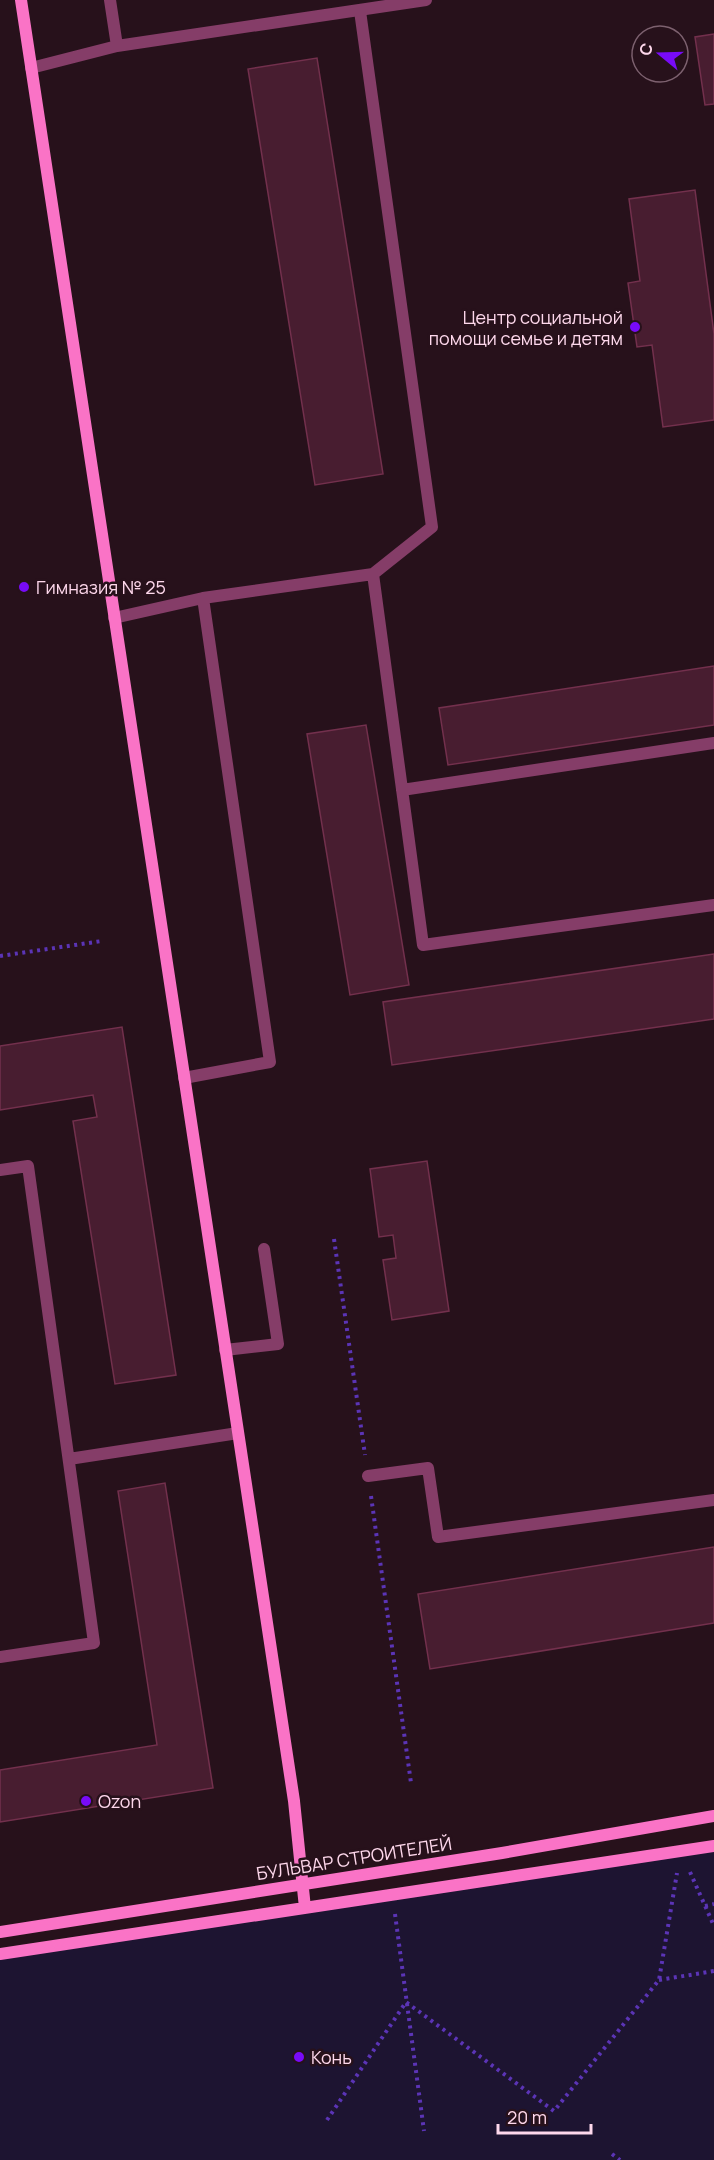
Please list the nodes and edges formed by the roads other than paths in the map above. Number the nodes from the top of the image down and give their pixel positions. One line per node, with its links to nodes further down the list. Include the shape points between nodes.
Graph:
1 (21, 0): 6 (street)
2 (110, 0): 5 (lane)
3 (426, 0): 4 (lane)
4 (360, 11): 5 (lane); 7 (lane, via 432,527)
5 (117, 46): 6 (lane)
6 (31, 68): 9 (street)
7 (373, 573): 8 (lane); 11 (lane)
8 (203, 598): 9 (lane); 13 (lane, via 270,1062)
9 (114, 618): 13 (street)
10 (714, 743): 11 (lane)
11 (402, 790): 12 (lane, via 423,945)
12 (714, 905)
13 (184, 1078): 16 (street)
14 (0, 1170): 18 (lane, via 28,1166)
15 (264, 1249): 16 (lane, via 278,1344)
16 (225, 1350): 17 (street)
17 (238, 1433): 18 (lane); 24 (street, via 294,1801)
18 (69, 1459): 21 (lane, via 94,1643)
19 (368, 1476): 20 (lane, via 428,1468 438,1538)
20 (714, 1500)
21 (0, 1657)
22 (714, 1816): 24 (street, БУЛЬВАР СТРОИТЕЛЕЙ)
23 (714, 1845): 25 (street)
24 (302, 1885): 25 (street); 26 (street, БУЛЬВАР СТРОИТЕЛЕЙ)
25 (305, 1908): 27 (street)
26 (0, 1932)
27 (0, 1954)

